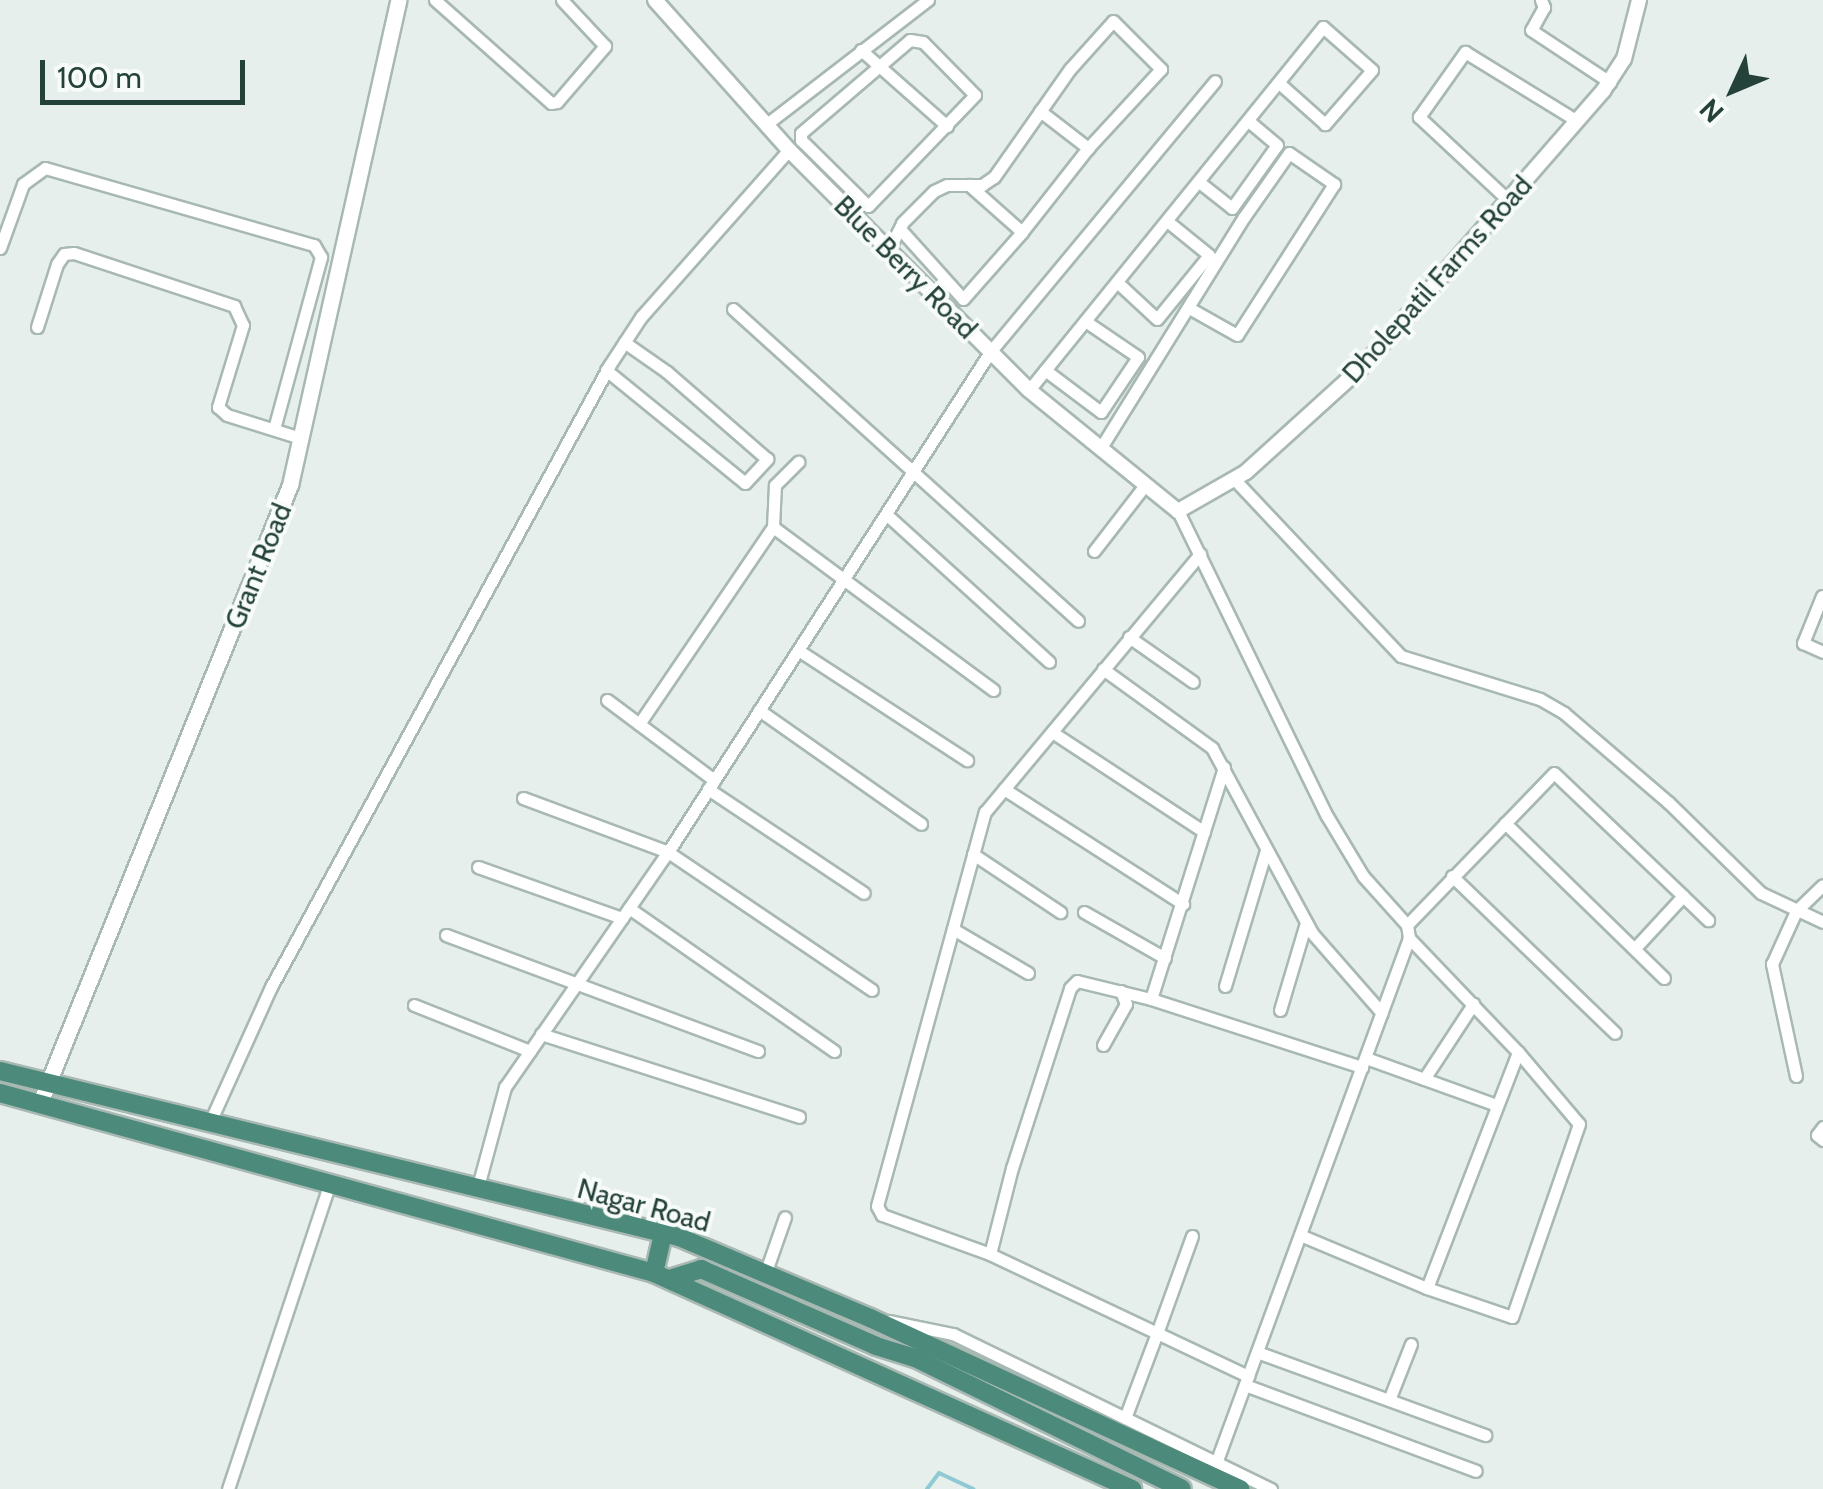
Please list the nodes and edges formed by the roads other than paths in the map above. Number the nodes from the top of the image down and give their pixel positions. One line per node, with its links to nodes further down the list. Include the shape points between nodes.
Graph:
1 (435, 0): 2 (street, via 551,103 605,46)
2 (562, 0)
3 (654, 0): 16 (street, Blue Berry Road)
4 (928, 0): 8 (street)
5 (1541, 0): 12 (street, via 1532,30)
6 (1640, 0): 12 (street, Dholepatil Farms Road, via 1628,49)
7 (399, 1): 39 (main road, Grant Road)
8 (861, 50): 9 (street); 16 (street)
9 (877, 65): 17 (street); 17 (street, via 910,40 923,42 976,92); 17 (street, via 800,137 864,204 874,205)
10 (1215, 82): 34 (street)
11 (1278, 82): 11 (street, via 1322,27 1372,70 1325,124); 15 (street)
12 (1610, 82): 14 (street, Dholepatil Farms Road)
13 (1040, 111): 18 (street); 18 (street, via 1112,20 1162,68); 21 (street, via 994,176)
14 (1577, 120): 22 (street, Dholepatil Farms Road); 22 (street, via 1466,52 1419,116)
15 (1248, 121): 20 (street); 20 (street, via 1277,146 1232,208)
16 (768, 124): 19 (street, Blue Berry Road)
17 (947, 126)
18 (1088, 148): 25 (street)
19 (790, 150): 26 (street, Blue Berry Road); 33 (street)
20 (1199, 182): 23 (street)
21 (969, 185): 24 (street, via 941,186); 25 (street)
22 (1508, 200): 43 (street, Dholepatil Farms Road, via 1364,365)
23 (1167, 221): 28 (street); 28 (street, via 1209,255 1199,268 1157,319)
24 (900, 229): 25 (street, via 962,300); 26 (street)
25 (1022, 232)
26 (884, 247): 34 (street, Blue Berry Road)
27 (0, 248): 38 (street, via 23,184 46,168 314,246 321,257)
28 (1117, 282): 31 (street)
29 (1188, 308): 29 (street, via 1288,153 1334,184 1237,336); 40 (street)
30 (732, 310): 42 (street)
31 (1085, 321): 36 (street); 36 (street, via 1138,357 1101,412)
32 (37, 327): 38 (street, via 64,254 234,306 243,326 218,408)
33 (624, 342): 35 (street); 35 (street, via 767,459 746,483)
34 (990, 352): 37 (street, Blue Berry Road); 42 (street)
35 (606, 370): 120 (street, via 271,987)
36 (1045, 370): 37 (street)
37 (1030, 390): 40 (street, Blue Berry Road)
38 (274, 430): 39 (street)
39 (301, 438): 115 (main road, Grant Road, via 290,485)
40 (1100, 449): 44 (street, Blue Berry Road)
41 (798, 462): 47 (street, via 776,485)
42 (915, 470): 46 (street); 52 (street)
43 (1235, 480): 45 (street, Dholepatil Farms Road); 83 (street, via 1401,656 1540,699 1564,713 1761,893)
44 (1145, 485): 45 (street, Blue Berry Road); 48 (street)
45 (1178, 511): 49 (street)
46 (886, 514): 50 (street); 56 (street)
47 (773, 528): 50 (street); 62 (street)
48 (1094, 552)
49 (1200, 554): 53 (street); 89 (street, via 1327,816)
50 (842, 581): 54 (street); 59 (street)
51 (1822, 596): 55 (street, via 1804,643)
52 (1078, 621)
53 (1129, 637): 57 (street); 58 (street)
54 (798, 650): 61 (street); 64 (street)
55 (1823, 652)
56 (1049, 662)
57 (1103, 670): 63 (street); 65 (street, via 1204,740)
58 (1193, 682)
59 (992, 690)
60 (607, 700): 62 (street)
61 (759, 710): 66 (street); 69 (street)
62 (639, 724): 66 (street)
63 (1052, 732): 67 (street); 71 (street)
64 (967, 760)
65 (1224, 767): 71 (street); 72 (street)
66 (711, 785): 73 (street); 78 (street)
67 (1004, 789): 74 (street, via 986,812); 80 (street)
68 (523, 798): 73 (street)
69 (921, 824)
70 (1505, 824): 76 (street); 79 (street, via 1554,773); 91 (street)
71 (1204, 832): 80 (street)
72 (1266, 850): 86 (street); 96 (street)
73 (668, 852): 84 (street); 97 (street)
74 (973, 854): 81 (street); 88 (street)
75 (478, 867): 84 (street)
76 (1452, 876): 89 (street); 104 (street)
77 (1823, 885): 83 (street)
78 (864, 894)
79 (1683, 896): 85 (street); 91 (street)
80 (1183, 904): 92 (street)
81 (1060, 912)
82 (1084, 912): 92 (street)
83 (1796, 912): 87 (street); 113 (street, via 1772,964)
84 (625, 913): 95 (street); 109 (street)
85 (1708, 920)
86 (1306, 922): 102 (street); 103 (street)
87 (1823, 922)
88 (953, 929): 93 (street); 129 (street, via 877,1206 882,1215)
89 (1408, 932): 100 (street); 103 (street)
90 (446, 935): 95 (street)
91 (1635, 948): 94 (street)
92 (1165, 958): 99 (street)
93 (1028, 973)
94 (1664, 978)
95 (576, 984): 105 (street); 108 (street)
96 (1225, 986)
97 (872, 990)
98 (1121, 991): 99 (street); 106 (street, via 1126,1004); 129 (street, via 1081,980 1070,988)
99 (1151, 999): 111 (street)
100 (1473, 1004): 110 (street); 114 (street)
101 (414, 1005): 107 (street)
102 (1280, 1010)
103 (1382, 1013): 111 (street)
104 (1616, 1033)
105 (542, 1034): 107 (street); 119 (street)
106 (1103, 1045)
107 (530, 1051): 124 (street, via 505,1088)
108 (758, 1051)
109 (834, 1051)
110 (1518, 1052): 118 (street); 132 (street, via 1581,1130 1512,1318)
111 (1364, 1062): 114 (street); 127 (street)
112 (0, 1071): 115 (highway, Nagar Road)
113 (1796, 1076)
114 (1424, 1078): 118 (street)
115 (48, 1083): 117 (main road, Grant Road); 120 (highway, Nagar Road)
116 (0, 1093): 117 (highway)
117 (40, 1104): 123 (highway)
118 (1494, 1104): 132 (street)
119 (798, 1117)
120 (210, 1122): 124 (highway, Nagar Road)
121 (1823, 1128): 122 (street, via 1817,1135)
122 (1823, 1140)
123 (328, 1185): 131 (highway); 143 (street)
124 (477, 1190): 126 (highway, Nagar Road)
125 (785, 1217): 130 (street)
126 (663, 1234): 130 (highway, Nagar Road); 131 (highway)
127 (1300, 1234): 132 (street); 136 (street)
128 (1192, 1236): 134 (street)
129 (990, 1254): 134 (street)
130 (765, 1274): 133 (highway, Nagar Road)
131 (661, 1276): 144 (highway); 145 (highway, via 702,1269 915,1358)
132 (1427, 1288)
133 (870, 1318): 139 (street, via 953,1334); 146 (highway, Nagar Road)
134 (1157, 1333): 137 (street); 139 (street)
135 (1411, 1344): 138 (street)
136 (1257, 1352): 137 (street); 138 (street)
137 (1246, 1381): 141 (street); 142 (street)
138 (1389, 1400): 140 (street)
139 (1126, 1418): 141 (street)
140 (1485, 1435)
141 (1216, 1464): 147 (street)
142 (1476, 1471)
143 (228, 1489)
144 (1132, 1489)
145 (1182, 1489)
146 (1240, 1489)
147 (1271, 1489)

